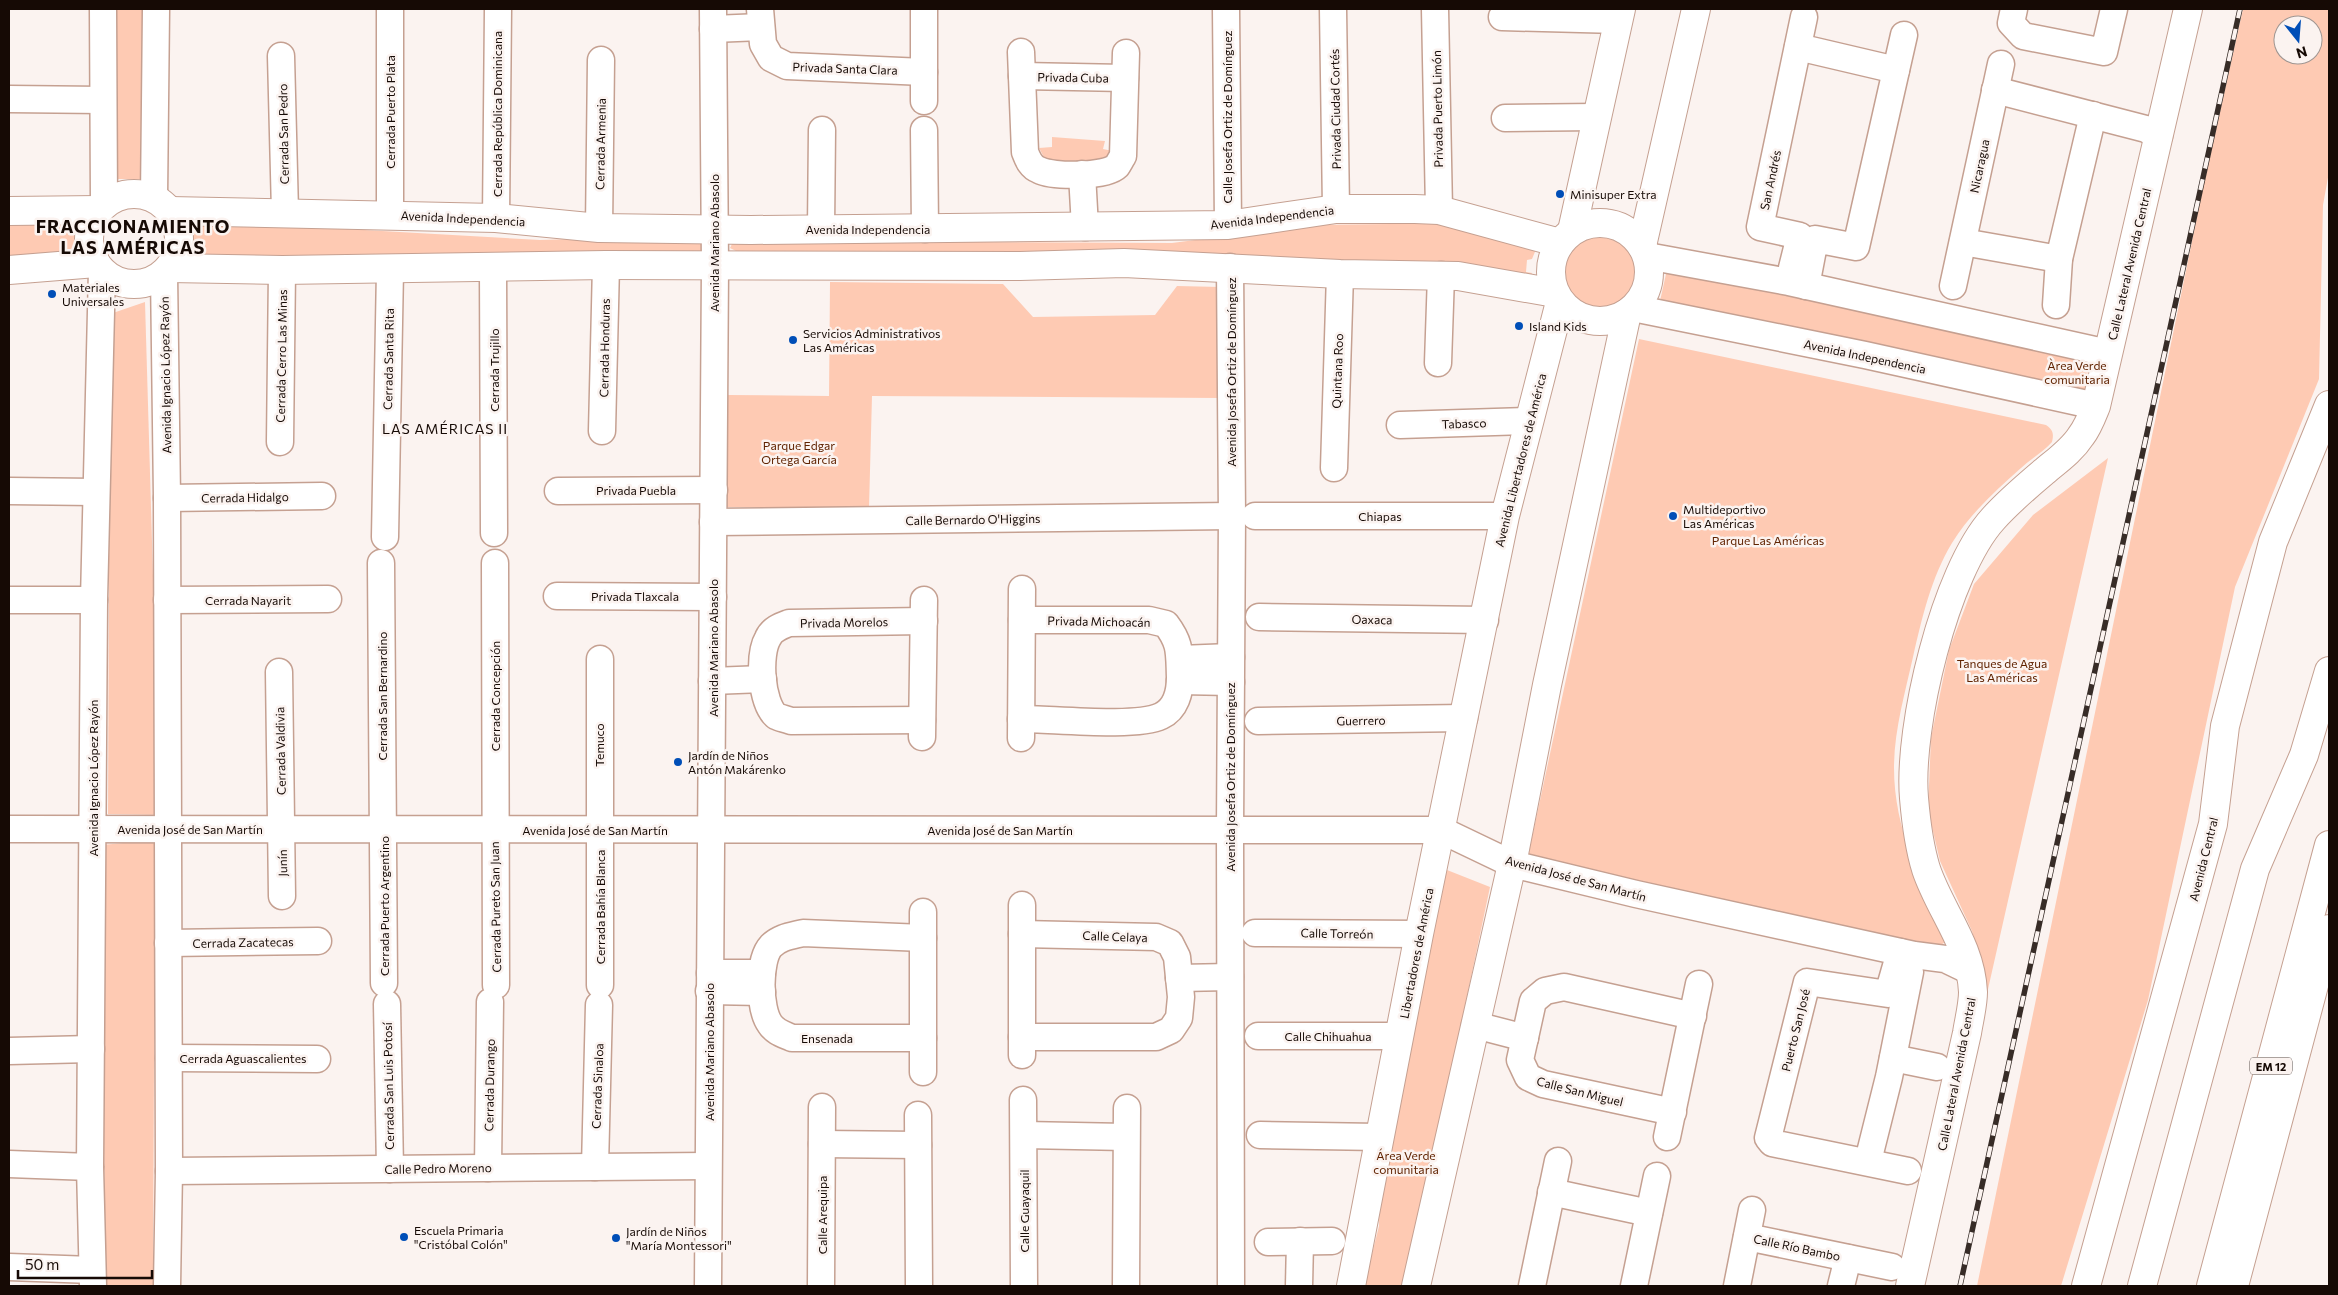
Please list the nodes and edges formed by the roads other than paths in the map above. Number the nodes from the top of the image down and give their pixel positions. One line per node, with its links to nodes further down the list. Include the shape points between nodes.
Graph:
1 (103, 9): 27 (street)
2 (156, 9): 36 (street)
3 (390, 9): 42 (street, Cerrada Puerto Plata)
4 (498, 9): 43 (street, Cerrada República Dominicana)
5 (924, 9): 24 (street)
6 (1226, 9): 44 (street, Calle Josefa Ortiz de Domínguez)
7 (1333, 9): 38 (street, Privada Ciudad Cortés)
8 (1434, 9): 39 (street, Privada Puerto Limón)
9 (1696, 9): 52 (main road)
10 (2014, 9): 11 (street, via 2011,23 2023,36 2104,52)
11 (2114, 9)
12 (2188, 9): 34 (main road, Calle Lateral Avenida Central)
13 (761, 15): 15 (street, Privada Santa Clara); 24 (street, Privada Santa Clara, via 763,44 771,58 787,66)
14 (1620, 15): 16 (street); 30 (main road)
15 (713, 16): 47 (street, Avenida Mariano Abasolo)
16 (1502, 17)
17 (1804, 17): 19 (street, San Andrés)
18 (1904, 35): 23 (street)
19 (1798, 47): 23 (street); 65 (street, San Andrés, via 1760,226 1800,236)
20 (281, 56): 41 (street, Cerrada San Pedro)
21 (601, 60): 46 (street, Cerrada Armenia)
22 (2000, 64): 25 (street, Nicaragua)
23 (1896, 70): 65 (street, via 1856,247 1816,239)
24 (924, 72): 28 (street)
25 (1995, 90): 29 (street); 51 (street, Nicaragua)
26 (9, 99): 27 (street)
27 (103, 100): 37 (street)
28 (924, 101)
29 (2093, 115): 34 (street, via 2146,129); 53 (street)
30 (1597, 117): 31 (street); 50 (main road)
31 (1505, 118)
32 (822, 130): 49 (street)
33 (924, 130): 48 (street)
34 (2159, 136): 70 (main road, Calle Lateral Avenida Central)
35 (1074, 175): 35 (street, Privada Cuba, via 1116,167 1123,156 1126,65 1021,64 1025,152 1029,163 1040,171); 45 (street)
36 (162, 204): 37 (main road, via 137,194 119,196); 41 (main road, Avenida Independencia); 62 (main road, via 178,224 180,240 177,255)
37 (101, 208): 40 (main road); 56 (main road, via 89,236 90,250)
38 (1336, 209): 39 (main road, Avenida Independencia); 44 (main road, Avenida Independencia)
39 (1439, 210): 50 (main road, Avenida Independencia)
40 (9, 211)
41 (285, 212): 42 (main road, Avenida Independencia)
42 (390, 215): 43 (main road, Avenida Independencia)
43 (496, 218): 46 (main road, Avenida Independencia)
44 (1228, 225): 45 (main road, Avenida Independencia)
45 (1076, 227): 48 (main road, Avenida Independencia)
46 (599, 228): 47 (main road, Avenida Independencia)
47 (714, 229): 49 (main road, Avenida Independencia); 55 (street, Avenida Mariano Abasolo)
48 (925, 229): 49 (main road, Avenida Independencia)
49 (821, 230)
50 (1566, 237): 52 (main road, via 1593,223 1616,225 1630,233); 67 (main road, via 1552,258 1550,276)
51 (1963, 242): 53 (street); 66 (street, Nicaragua)
52 (1644, 251): 65 (street); 69 (main road, via 1649,270 1648,284)
53 (2059, 259): 68 (street)
54 (606, 264): 55 (main road); 57 (main road); 76 (street, Cerrada Honduras)
55 (715, 266): 58 (main road, via 1124,263); 79 (street, Avenida Mariano Abasolo)
56 (99, 267): 59 (main road); 62 (main road, via 113,278 139,284); 82 (street, Avenida Ignacio López Rayón)
57 (493, 267): 61 (main road); 88 (street, Cerrada Trujillo)
58 (1230, 267): 63 (main road); 85 (street, Avenida Josefa Ortiz de Domínguez)
59 (9, 270)
60 (282, 270): 61 (main road); 62 (main road); 77 (street, Cerrada Cerro Las Minas)
61 (390, 270): 89 (street, Cerrada Santa Rita)
62 (166, 271): 84 (street, Avenida Ignacio López Rayón)
63 (1340, 274): 64 (main road); 78 (street, Quintana Roo)
64 (1441, 275): 67 (main road); 71 (street)
65 (1798, 284): 70 (street)
66 (1953, 286)
67 (1558, 297): 69 (main road, via 1574,314 1591,320 1603,321); 74 (main road, Avenida Libertadores de América)
68 (2056, 304)
69 (1630, 311): 73 (street, Avenida Independencia, via 1865,355); 121 (main road)
70 (2108, 353): 73 (main road, Calle Lateral Avenida Central)
71 (1438, 363)
72 (2329, 405): 203 (main road, Avenida Central, via 2273,542 2225,726 2213,824)
73 (2096, 406): 133 (main road, Calle Lateral Avenida Central, via 2087,427 2071,449 2018,493 1974,545 1958,576 1932,658 1915,738 1913,782 1916,824 1926,869 1961,941)
74 (1529, 421): 75 (street, Tabasco); 86 (main road, Avenida Libertadores de América)
75 (1400, 425)
76 (602, 431)
77 (280, 442)
78 (1334, 468)
79 (714, 490): 81 (street, Privada Puebla); 87 (street, Avenida Mariano Abasolo)
80 (9, 491): 82 (street)
81 (558, 491)
82 (95, 492): 96 (street, Avenida Ignacio López Rayón)
83 (322, 496): 84 (street, Cerrada Hidalgo)
84 (167, 498): 97 (street, Avenida Ignacio López Rayón)
85 (1243, 516): 86 (street, Chiapas); 87 (street, Calle Bernardo O'Higgins); 103 (street, Avenida Josefa Ortiz de Domínguez)
86 (1506, 516): 100 (main road, Avenida Libertadores de América)
87 (713, 522): 93 (street, Avenida Mariano Abasolo)
88 (494, 533)
89 (383, 550): 113 (street, Cerrada San Bernardino)
90 (495, 563): 115 (street, Cerrada Concepción)
91 (1022, 589): 99 (street, Privada Michoacán)
92 (557, 596): 93 (street, Privada Tlaxcala)
93 (713, 597): 107 (street, Avenida Mariano Abasolo)
94 (328, 599): 97 (street, Cerrada Nayarit)
95 (9, 600): 96 (street)
96 (94, 600): 111 (street, Avenida Ignacio López Rayón)
97 (167, 600): 112 (street, Avenida Ignacio López Rayón)
98 (1259, 617): 100 (street, Oaxaca)
99 (1022, 620): 102 (street, Privada Michoacán, via 1150,620 1166,624 1177,639); 102 (street, Privada Michoacán, via 1021,728 1142,722 1163,715 1176,703)
100 (1485, 620): 108 (main road, Libertadores de América)
101 (600, 660): 116 (street, Temuco)
102 (1180, 670): 103 (street)
103 (1231, 670): 118 (street, Avenida Josefa Ortiz de Domínguez)
104 (2329, 671): 204 (main road, via 2304,756 2255,869)
105 (279, 672): 114 (street, Cerrada Valdivia)
106 (762, 672): 106 (street, Privada Morelos, via 767,638 776,628 789,623 924,611 922,728 791,721 777,716 767,703); 107 (street)
107 (713, 674): 117 (street, Avenida Mariano Abasolo)
108 (1464, 718): 109 (street, Guerrero); 119 (main road, Libertadores de América)
109 (1258, 721)
110 (9, 829): 111 (street, Avenida José de San Martín)
111 (93, 829): 112 (street, Avenida José de San Martín); 148 (street, Avenida Ignacio López Rayón)
112 (167, 829): 114 (street, Avenida José de San Martín); 131 (street, Avenida Ignacio López Rayón)
113 (383, 829): 114 (street, Avenida José de San Martín); 115 (street, Avenida José de San Martín); 139 (street, Cerrada Puerto Argentino)
114 (282, 830): 122 (street, Junín)
115 (494, 830): 116 (street, Avenida José de San Martín); 140 (street, Cerrada Pureto San Juan)
116 (599, 830): 117 (street, Avenida José de San Martín); 141 (street, Cerrada Bahía Blanca)
117 (712, 830): 118 (street, Avenida José de San Martín); 134 (street, Avenida Mariano Abasolo)
118 (1230, 830): 119 (street, Avenida José de San Martín); 137 (street, Avenida Josefa Ortiz de Domínguez)
119 (1440, 830): 121 (street, Avenida José de San Martín); 128 (main road, Libertadores de América)
120 (2329, 845): 205 (main road, EM 12)
121 (1512, 864): 132 (street, Avenida José de San Martín); 143 (main road)
122 (282, 896)
123 (1022, 905): 127 (street, Calle Celaya)
124 (923, 912): 129 (street)
125 (2329, 929): 206 (main road, EM 12)
126 (1255, 933): 128 (street, Calle Torreón)
127 (1022, 934): 138 (street, Calle Celaya, via 1156,938 1170,944 1177,957); 138 (street, Calle Celaya, via 1022,1046 1156,1038 1171,1030 1179,1018)
128 (1419, 934): 146 (main road, Libertadores de América)
129 (923, 938): 135 (street, Ensenada, via 803,933 784,937 770,947); 147 (street)
130 (318, 941): 131 (street, Cerrada Zacatecas)
131 (168, 943): 150 (street, Avenida Ignacio López Rayón)
132 (1907, 954): 133 (street, Avenida José de San Martín, via 1945,959); 152 (street); 168 (street, Puerto San José, via 1888,994 1807,982 1770,1128 1766,1152)
133 (1970, 971): 187 (main road, Calle Lateral Avenida Central, via 1973,993 1967,1033)
134 (709, 982): 135 (street); 170 (street, Avenida Mariano Abasolo)
135 (762, 983): 147 (street, Ensenada, via 765,1015 770,1025 792,1038)
136 (1699, 984): 142 (street)
137 (1230, 986): 138 (street); 195 (street, Avenida Josefa Ortiz de Domínguez)
138 (1180, 988)
139 (385, 994): 174 (street, Cerrada San Luis Potosí)
140 (493, 994): 173 (street, Cerrada Durango)
141 (600, 995): 172 (street, Cerrada Sinaloa)
142 (1693, 1016): 144 (street, Calle San Miguel, via 1564,987 1545,991 1533,1001); 158 (street)
143 (1476, 1018): 144 (street); 198 (main road)
144 (1527, 1029): 158 (street, Calle San Miguel, via 1520,1060 1528,1077 1543,1084)
145 (1258, 1036): 146 (street, Calle Chihuahua)
146 (1399, 1036): 162 (main road, Libertadores de América)
147 (923, 1038): 154 (street)
148 (91, 1050): 149 (street); 171 (street, Avenida Ignacio López Rayón)
149 (9, 1051)
150 (168, 1058): 151 (street, Cerrada Aguascalientes); 175 (street, Avenida Ignacio López Rayón)
151 (317, 1058)
152 (1893, 1058): 153 (street); 168 (street)
153 (1938, 1067)
154 (923, 1072)
155 (1023, 1100): 160 (street, Calle Guayaquil)
156 (822, 1107): 165 (street, Calle Arequipa)
157 (1127, 1108): 163 (street)
158 (1673, 1112): 164 (street)
159 (918, 1115): 166 (street)
160 (1024, 1135): 163 (street); 193 (street, Calle Guayaquil)
161 (1260, 1136): 162 (street)
162 (1379, 1136): 197 (main road, Libertadores de América)
163 (1126, 1137): 194 (street)
164 (1667, 1138)
165 (822, 1144): 166 (street); 191 (street, Calle Arequipa)
166 (918, 1145): 192 (street)
167 (1558, 1161): 178 (street)
168 (1868, 1161): 176 (street, Puerto San José)
169 (9, 1164): 171 (street)
170 (708, 1166): 172 (street, Calle Pedro Moreno); 190 (street, Avenida Mariano Abasolo)
171 (90, 1167): 188 (street, Avenida Ignacio López Rayón)
172 (594, 1167): 173 (street, Calle Pedro Moreno)
173 (488, 1168): 174 (street, Calle Pedro Moreno)
174 (390, 1169): 175 (street, Calle Pedro Moreno)
175 (169, 1171): 189 (street, Avenida Ignacio López Rayón)
176 (1908, 1171)
177 (1657, 1176): 180 (street)
178 (1551, 1192): 180 (street); 199 (street)
179 (1752, 1210): 181 (street, Calle Río Bambo)
180 (1649, 1213): 200 (street)
181 (1747, 1237): 185 (street, Calle Río Bambo); 201 (street, Calle Río Bambo)
182 (1300, 1241): 183 (street); 184 (street); 196 (street)
183 (1332, 1241)
184 (1268, 1242)
185 (1848, 1258): 187 (street, Calle Río Bambo); 202 (street, Calle Río Bambo)
186 (9, 1267): 188 (street)
187 (1901, 1277)
188 (93, 1278)
189 (167, 1286)
190 (708, 1286)
191 (821, 1286)
192 (919, 1286)
193 (1024, 1286)
194 (1126, 1286)
195 (1231, 1286)
196 (1299, 1286)
197 (1351, 1286)
198 (1416, 1286)
199 (1532, 1286)
200 (1634, 1286)
201 (1737, 1286)
202 (1841, 1286)
203 (2086, 1286)
204 (2142, 1286)
205 (2211, 1286)
206 (2234, 1286)

